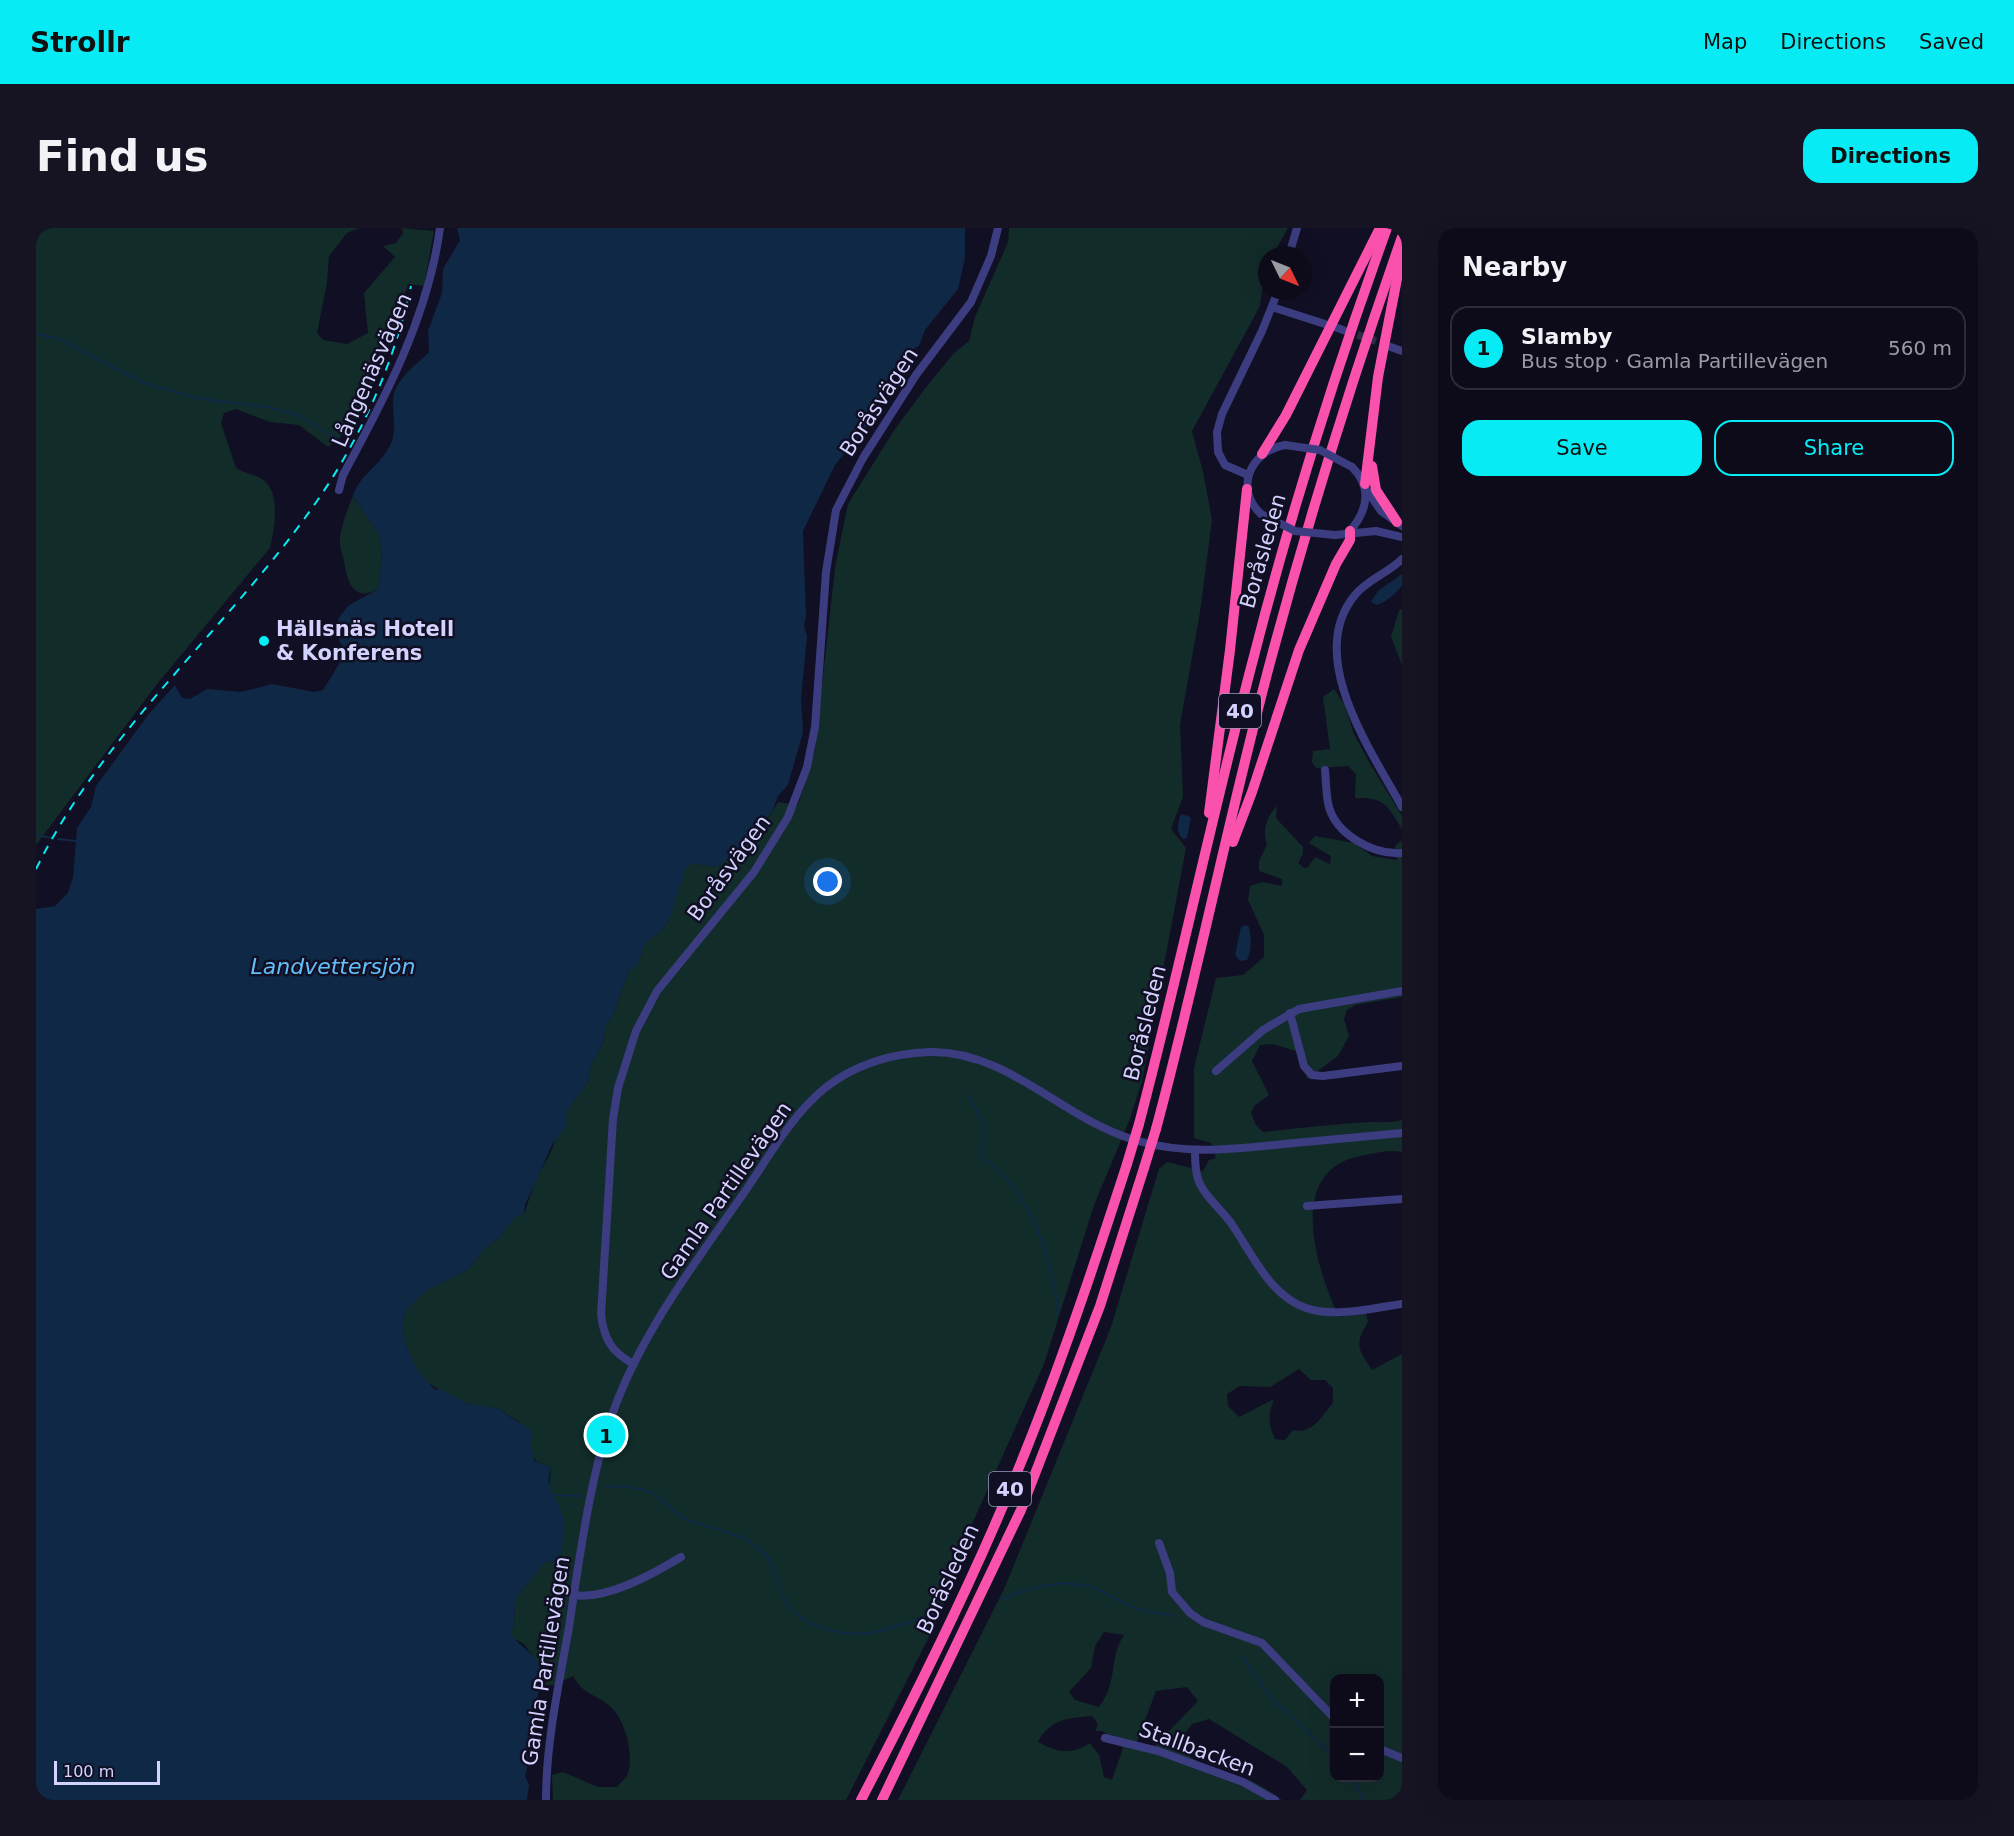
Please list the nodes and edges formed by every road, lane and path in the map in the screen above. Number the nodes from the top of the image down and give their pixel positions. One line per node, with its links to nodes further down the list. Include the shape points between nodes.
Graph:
1 (440, 228): 19 (street, Långenäsvägen, via 421,312)
2 (998, 228): 38 (street, Boråsvägen, via 991,256 971,302 916,375 858,466 836,510 826,572 815,727 795,802 754,872 657,991 626,1059 613,1119 602,1315 609,1345)
3 (1297, 228): 7 (street)
4 (1380, 228): 15 (highway, via 1286,415)
5 (1387, 228): 27 (highway, Boråsleden / 40, via 1293,513)
6 (1402, 237): 28 (highway, Boråsleden / 40, via 1338,427 1274,648)
7 (1292, 246)
8 (1402, 253): 14 (highway, via 1378,378)
9 (1275, 300): 10 (street)
10 (1272, 307): 11 (street); 16 (street, via 1217,432 1218,452 1225,465)
11 (1335, 327)
12 (1381, 344): 13 (street)
13 (1402, 351)
14 (1370, 452): 17 (highway); 20 (highway, via 1376,490)
15 (1262, 454): 16 (street); 17 (street, bridge, via 1286,446 1320,450 1352,467)
16 (1248, 475): 18 (street)
17 (1365, 486): 20 (street, via 1381,511); 21 (street, via 1365,508)
18 (1247, 489): 21 (street, bridge, via 1262,514 1295,531 1335,535); 27 (highway)
19 (339, 490)
20 (1399, 524)
21 (1350, 531): 22 (street); 28 (highway, via 1350,540 1299,650 1252,792)
22 (1402, 537)
23 (1402, 559): 25 (street, via 1355,595 1343,616 1338,649 1338,671 1354,720)
24 (1325, 770): 26 (street, via 1328,804 1335,819 1364,846)
25 (1402, 807)
26 (1402, 853)
27 (1201, 873): 47 (highway, Boråsleden / 40, bridge, via 1139,1124 1082,1300 1005,1502)
28 (1218, 879): 48 (highway, Boråsleden / 40, bridge, via 1156,1129 1100,1306 1022,1510)
29 (1402, 991): 30 (street)
30 (1290, 1013): 31 (street, via 1304,1065 1312,1075); 32 (street, via 1263,1030)
31 (1402, 1066)
32 (1216, 1071)
33 (1402, 1133): 34 (street, Gamla Partillevägen)
34 (1195, 1151): 37 (street, via 1197,1173 1204,1189 1273,1285 1289,1299 1327,1313); 38 (street, Gamla Partillevägen, via 1138,1142 1099,1128 1010,1073 973,1057 933,1052 879,1060 831,1084 796,1119 686,1279)
35 (1402, 1199): 36 (street)
36 (1307, 1206)
37 (1402, 1304)
38 (634, 1364): 41 (street, Gamla Partillevägen, via 606,1435)
39 (1159, 1543): 42 (street, via 1172,1592 1190,1613 1203,1622 1262,1643)
40 (681, 1557): 41 (street, via 640,1579 596,1593)
41 (574, 1595): 46 (street, Gamla Partillevägen, via 550,1739)
42 (1330, 1713)
43 (1105, 1738): 49 (street, Stallbacken, via 1158,1751 1243,1782)
44 (1384, 1751): 45 (street)
45 (1402, 1758)
46 (546, 1800)
47 (861, 1800)
48 (882, 1800)
49 (1275, 1800)

